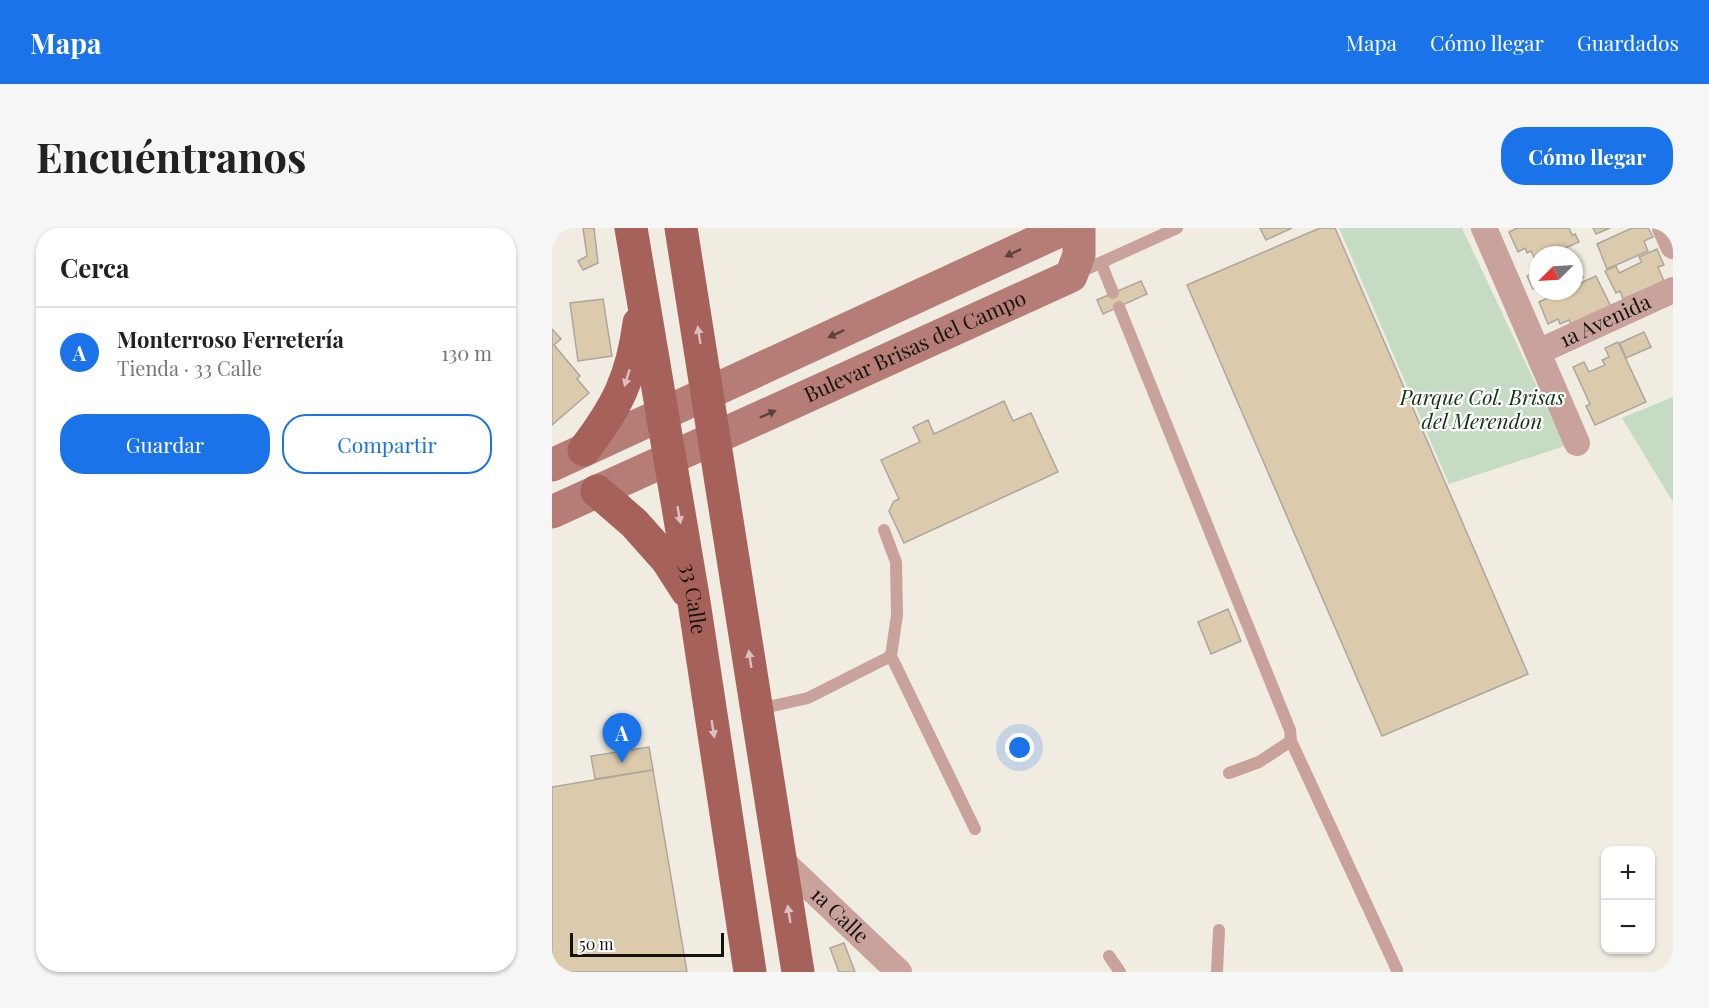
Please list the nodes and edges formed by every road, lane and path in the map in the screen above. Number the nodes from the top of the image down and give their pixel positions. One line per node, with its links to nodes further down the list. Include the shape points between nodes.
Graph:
1 (631, 228): 11 (main road, 33 Calle)
2 (681, 228): 16 (main road, one-way to 2)
3 (1066, 228): 16 (street, Bulevar Brisas del Campo, one-way to 16)
4 (1079, 228): 10 (street, via 1079,255)
5 (1177, 228): 9 (lane)
6 (1484, 228): 15 (street)
7 (1665, 228): 8 (street)
8 (1673, 246)
9 (1101, 263): 10 (lane); 13 (lane)
10 (1071, 276): 18 (street, Bulevar Brisas del Campo, one-way to 10)
11 (639, 279): 17 (main road, 33 Calle); 20 (main road, one-way to 20, via 640,316 630,370 607,421)
12 (1673, 290): 15 (street, 1a Avenida)
13 (1113, 293)
14 (1119, 307): 29 (lane, via 1290,730)
15 (1538, 352): 19 (street)
16 (708, 393): 17 (street, Bulevar Brisas del Campo); 18 (main road)
17 (662, 415): 20 (street, Bulevar Brisas del Campo); 21 (main road, 33 Calle)
18 (715, 438): 21 (street, Bulevar Brisas del Campo); 28 (main road, one-way to 18)
19 (1577, 443)
20 (584, 450): 22 (street, Bulevar Brisas del Campo); 23 (street)
21 (669, 458): 23 (street, Bulevar Brisas del Campo); 26 (main road, 33 Calle, one-way to 26)
22 (552, 465)
23 (597, 491): 24 (street, Bulevar Brisas del Campo); 26 (main road, via 661,552)
24 (552, 512)
25 (884, 530): 27 (lane, via 896,562 897,615)
26 (694, 602): 36 (main road, 33 Calle, one-way to 36)
27 (891, 656): 28 (lane, via 808,698); 31 (lane)
28 (758, 709): 32 (main road)
29 (1291, 741): 30 (lane, via 1259,762); 35 (lane)
30 (1229, 772)
31 (975, 829)
32 (780, 859): 37 (main road, one-way to 32); 38 (street, 1a Calle)
33 (1220, 930): 40 (lane)
34 (1109, 956): 39 (lane)
35 (1397, 970)
36 (750, 972)
37 (798, 972)
38 (900, 972)
39 (1120, 972)
40 (1217, 972)

